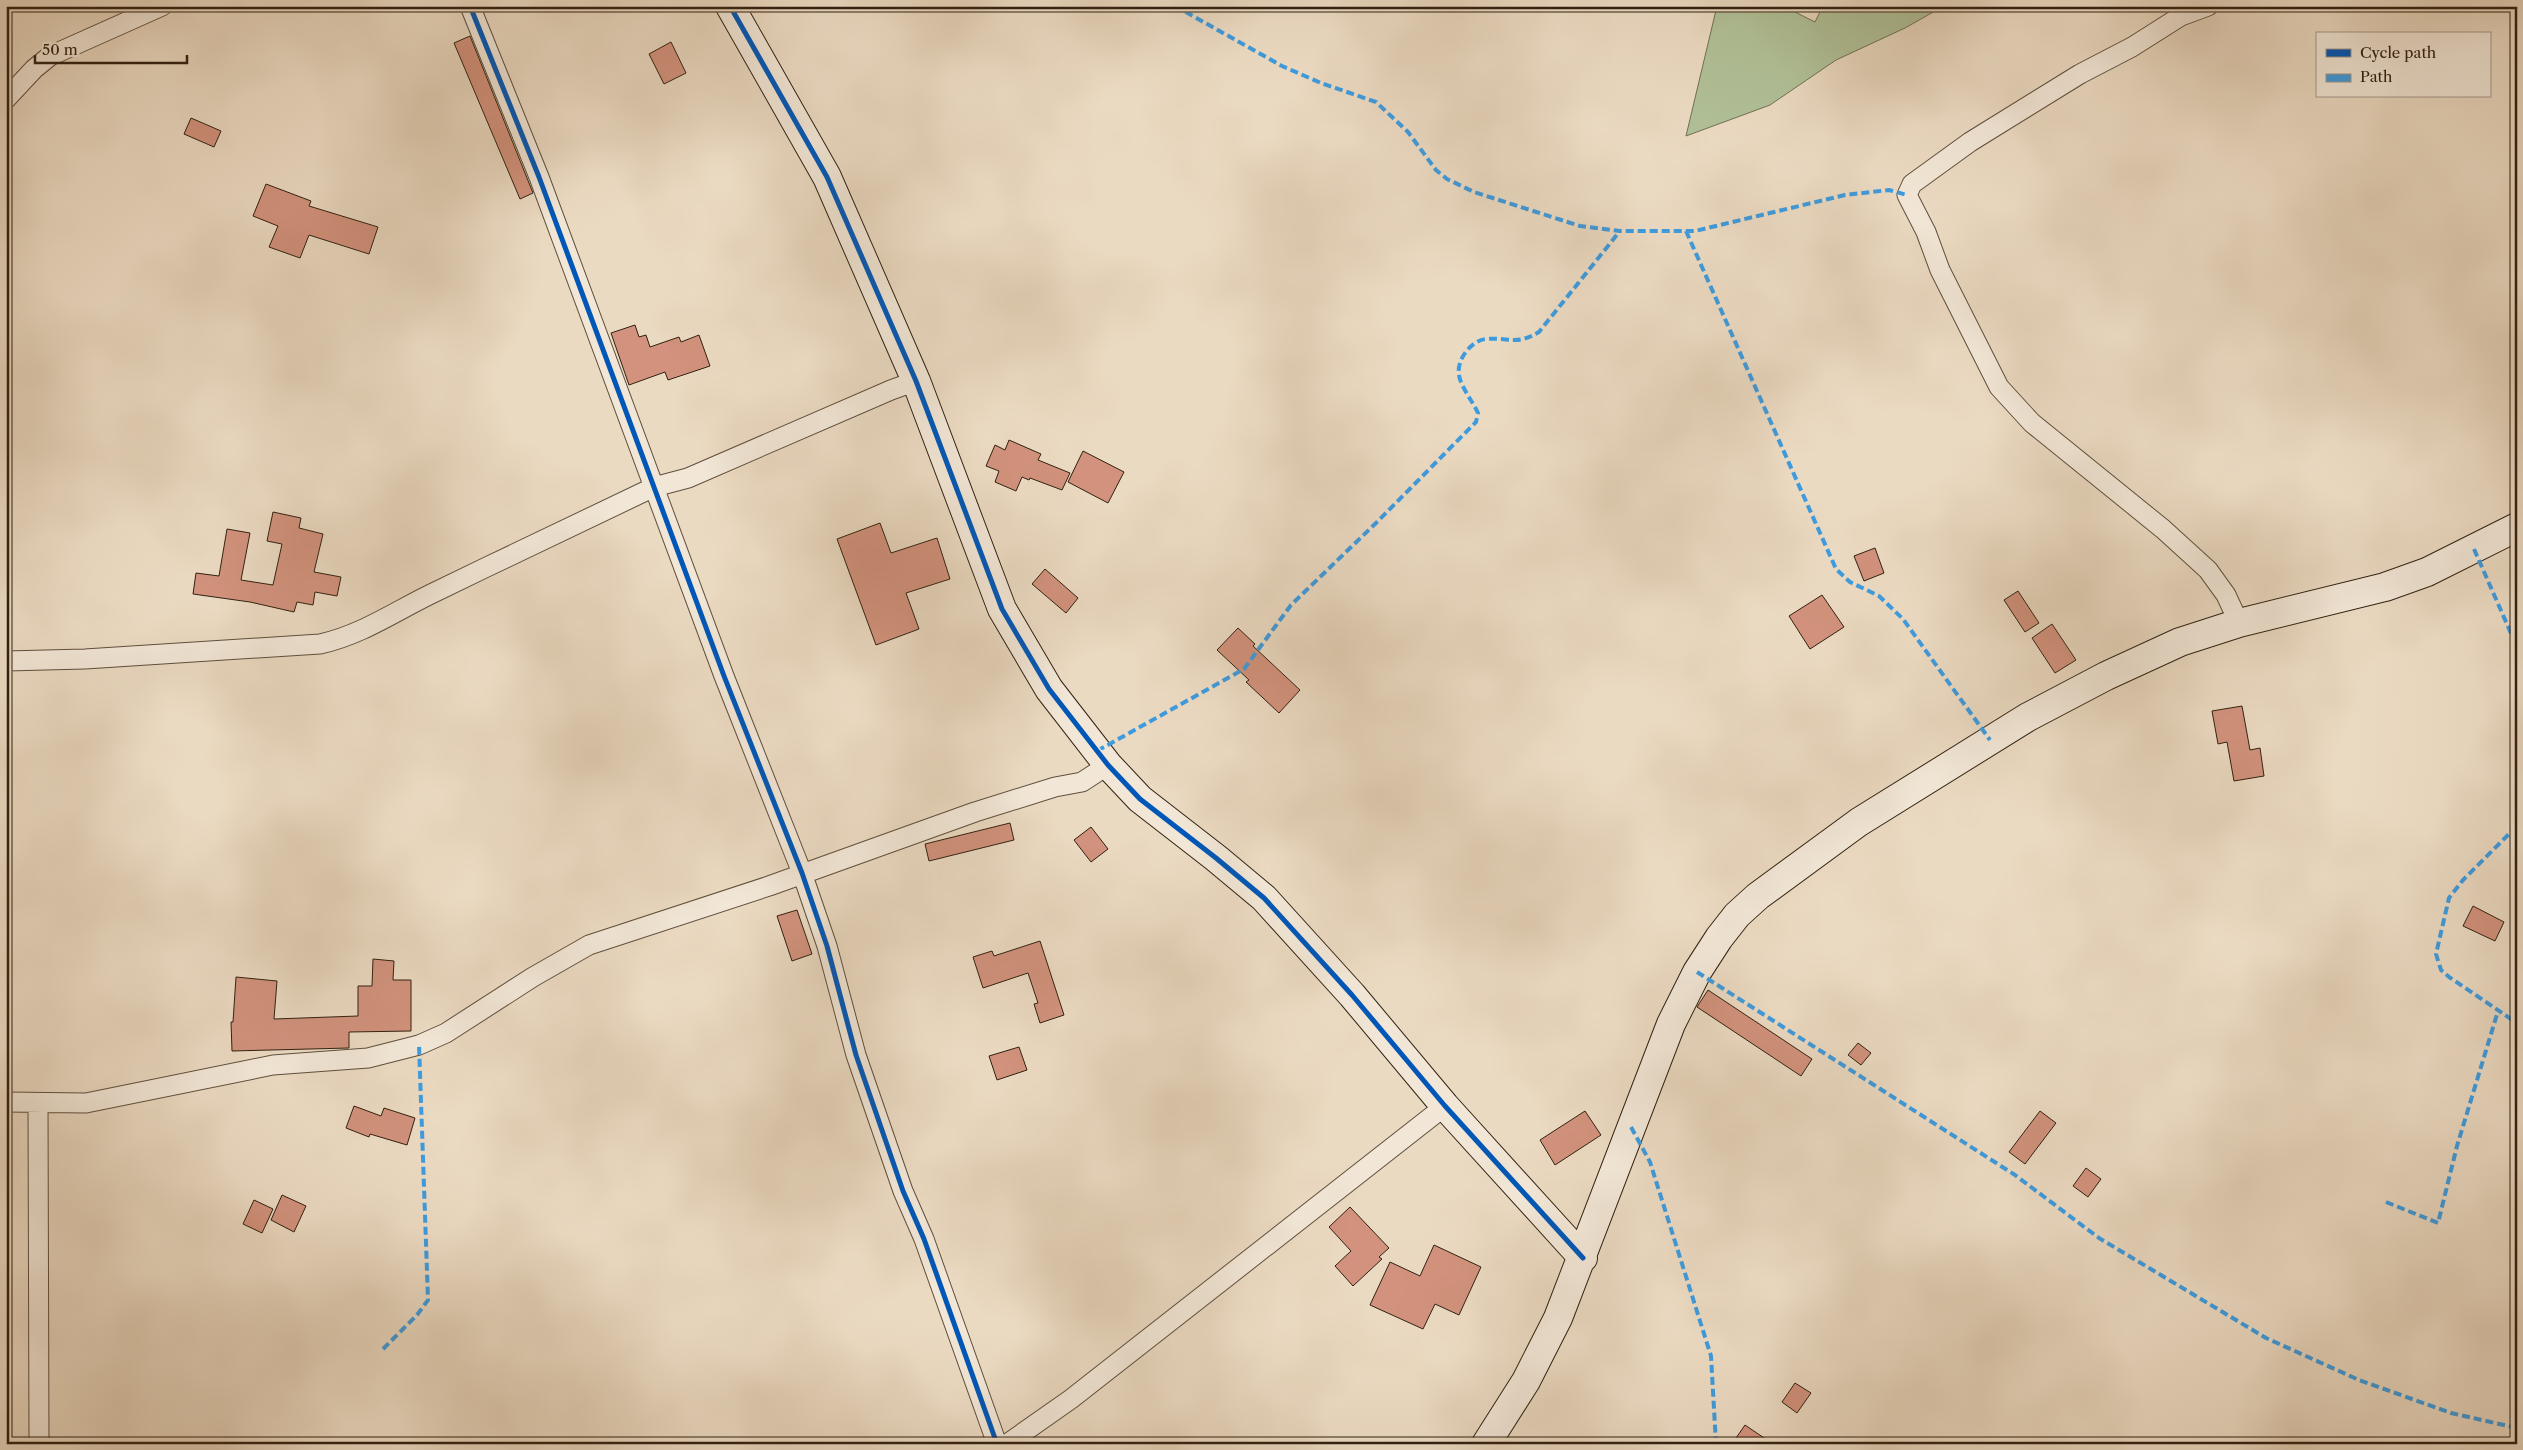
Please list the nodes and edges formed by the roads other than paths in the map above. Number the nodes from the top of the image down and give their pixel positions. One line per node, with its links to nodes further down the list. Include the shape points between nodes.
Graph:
1 (162, 6): 5 (street, via 50,56)
2 (470, 6): 7 (street, via 539,178)
3 (2208, 6): 9 (street, via 2181,16 1970,142 1912,184 1907,195 1940,270 1999,387 2032,423 2163,529 2208,570 2226,595)
4 (731, 7): 6 (street, via 826,177)
5 (6, 99)
6 (916, 381): 7 (street, via 688,478); 11 (street, via 1002,609 1050,688)
7 (654, 487): 10 (street, via 339,640 320,644 134,656); 12 (street)
8 (2517, 527): 9 (street, via 2427,572 2385,587)
9 (2239, 623): 16 (street, via 2180,642 2028,717 1859,822 1791,870 1737,915 1697,972 1671,1024)
10 (6, 661)
11 (1108, 765): 12 (street, via 1082,782 975,812); 15 (street, via 1140,799 1264,898 1352,995)
12 (802, 873): 14 (street, via 589,945 446,1033 419,1045 368,1058 273,1066 86,1103); 18 (street, via 827,946 856,1055)
13 (6, 1102): 14 (street)
14 (38, 1104): 17 (street)
15 (1444, 1106): 16 (street); 19 (street, via 1071,1399)
16 (1583, 1258): 20 (street, via 1542,1350 1508,1412)
17 (39, 1444)
18 (997, 1444)
19 (1007, 1444)
20 (1486, 1444)

